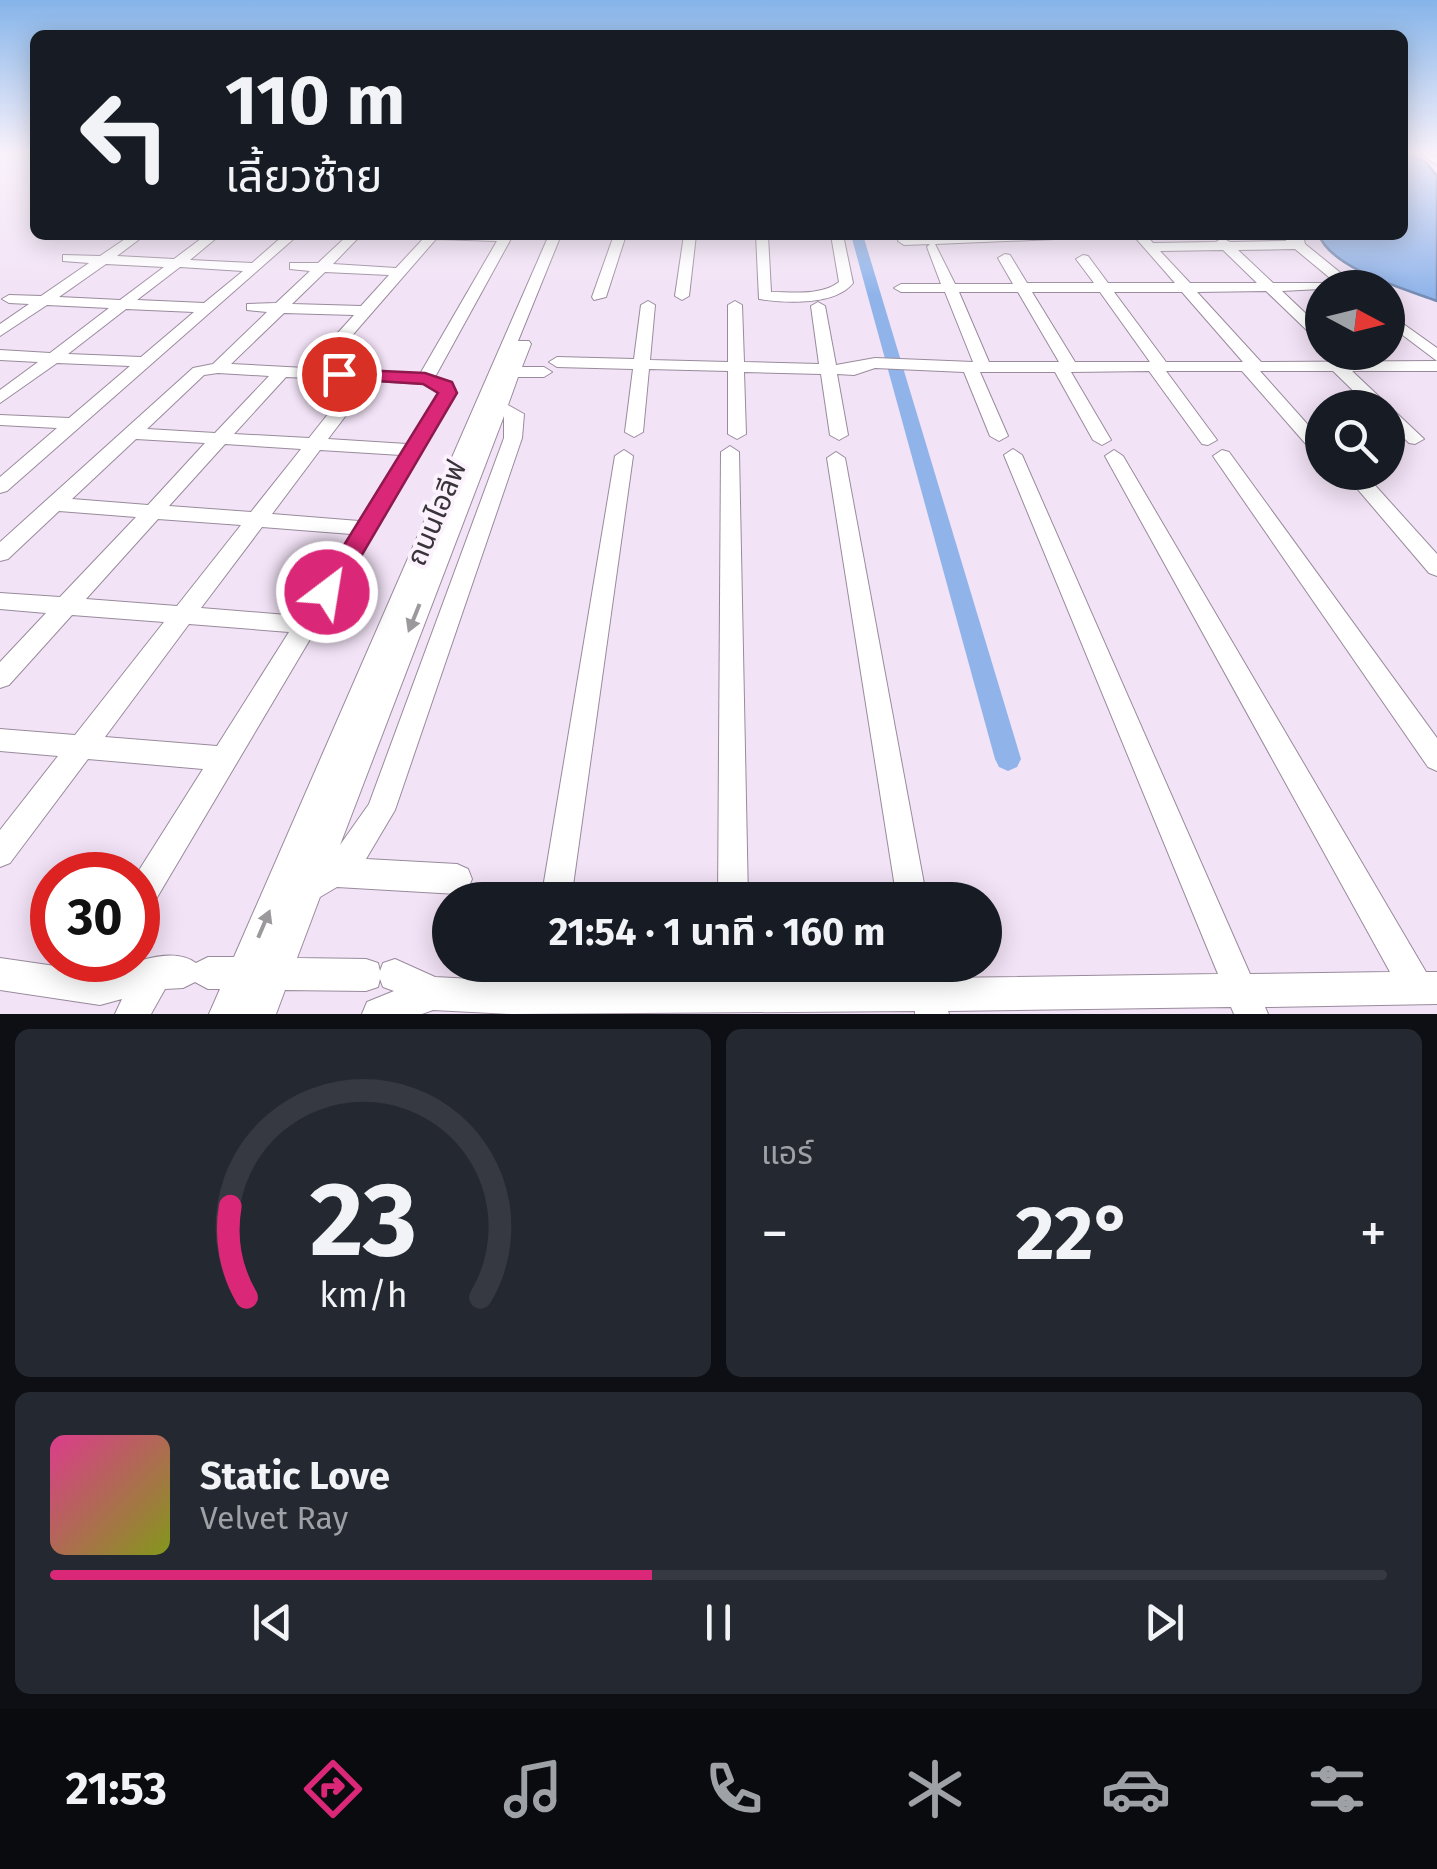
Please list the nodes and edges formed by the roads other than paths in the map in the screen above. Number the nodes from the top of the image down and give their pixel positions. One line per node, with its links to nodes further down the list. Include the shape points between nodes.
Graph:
1 (132, 240): 21 (street)
2 (207, 240): 22 (street)
3 (286, 240): 24 (street)
4 (351, 240): 25 (street)
5 (428, 240): 27 (street)
6 (505, 240): 69 (street)
7 (553, 240): 57 (street, ถนนไอลีฟ)
8 (564, 240): 57 (street, ถนนไอลีฟ)
9 (618, 240): 36 (street)
10 (689, 240): 35 (street)
11 (762, 240): 12 (street, via 764,296 840,290 846,283)
12 (838, 240)
13 (1220, 240): 17 (street)
14 (1298, 240): 17 (street); 26 (street)
15 (1144, 241): 17 (street); 32 (street)
16 (933, 246): 29 (street)
17 (1227, 246): 33 (street)
18 (68, 258): 21 (street)
19 (1006, 258): 30 (street)
20 (1083, 259): 31 (street)
21 (104, 260): 22 (street); 38 (street)
22 (177, 263): 24 (street); 39 (street)
23 (295, 266): 25 (street)
24 (254, 267): 43 (street)
25 (322, 267): 27 (street); 45 (street)
26 (1331, 270)
27 (400, 272): 46 (street)
28 (901, 288): 29 (street)
29 (950, 288): 30 (street); 60 (street)
30 (1023, 288): 31 (street); 61 (street)
31 (1104, 288): 32 (street); 62 (street)
32 (1186, 288): 33 (street); 63 (street)
33 (1270, 288): 34 (street); 47 (street)
34 (1305, 288)
35 (682, 296)
36 (599, 297)
37 (9, 298): 38 (street)
38 (44, 300): 39 (street); 48 (street)
39 (124, 304): 43 (street); 51 (street)
40 (648, 305): 55 (street)
41 (735, 305): 58 (street)
42 (818, 306): 59 (street)
43 (207, 308): 52 (street)
44 (252, 308): 45 (street)
45 (280, 308): 46 (street); 64 (street)
46 (364, 312): 67 (street)
47 (1305, 321)
48 (0, 330)
49 (1405, 334): 56 (street)
50 (0, 355): 51 (street)
51 (53, 358): 52 (street); 71 (street)
52 (144, 362): 74 (street)
53 (1305, 364): 63 (street)
54 (1405, 364): 56 (street)
55 (640, 365): 57 (street); 58 (street); 76 (street)
56 (1435, 365)
57 (506, 366): 72 (street, ถนนไอลีฟ); 110 (street, ถนนไอลีฟ, one-way to 57)
58 (736, 366): 59 (street); 106 (street)
59 (835, 367): 60 (street); 107 (street, via 838,446)
60 (976, 367): 61 (street); 122 (street)
61 (1065, 367): 62 (street); 116 (street)
62 (1158, 367): 63 (street); 100 (street)
63 (1252, 367): 77 (street)
64 (218, 368): 66 (street); 78 (street, via 191,375)
65 (1351, 370): 70 (street)
66 (282, 371): 67 (street); 79 (street)
67 (310, 372): 68 (street)
68 (368, 376): 69 (street); 81 (street)
69 (425, 379): 82 (street, via 448,393)
70 (1367, 390)
71 (0, 398)
72 (497, 407): 103 (street, via 515,414 512,438 381,810 360,849); 108 (street, ถนนไอลีฟ, one-way to 108)
73 (0, 420): 74 (street)
74 (73, 424): 84 (street)
75 (1405, 429): 80 (street)
76 (634, 432)
77 (1305, 432)
78 (128, 433): 79 (street); 86 (street)
79 (220, 438): 81 (street); 87 (street)
80 (1415, 439)
81 (315, 444): 82 (street); 88 (street)
82 (414, 450): 89 (street)
83 (624, 456): 105 (street)
84 (0, 488)
85 (1368, 490): 91 (street)
86 (53, 504): 87 (street); 90 (street)
87 (152, 512): 88 (street); 93 (street)
88 (257, 520): 89 (street); 94 (street)
89 (366, 528): 95 (street)
90 (0, 554)
91 (1437, 568)
92 (0, 601): 93 (street)
93 (66, 606): 94 (street); 96 (street)
94 (181, 618): 95 (street); 98 (street)
95 (308, 624): 99 (street)
96 (0, 678)
97 (0, 740): 98 (street)
98 (84, 744): 99 (street); 101 (street)
99 (227, 758): 102 (street)
100 (1437, 758)
101 (0, 853)
102 (160, 865)
103 (336, 872): 104 (street); 108 (street)
104 (457, 878)
105 (559, 882)
106 (733, 882)
107 (909, 882)
108 (307, 888): 110 (street, ถนนไอลีฟ)
109 (182, 973): 110 (street); 112 (street); 123 (street)
110 (259, 973): 119 (street, via 380,975); 124 (street, ถนนไอลีฟ); 125 (street, ถนนไอลีฟ)
111 (0, 974): 113 (street)
112 (160, 974)
113 (30, 976)
114 (97, 982): 123 (street)
115 (543, 982): 120 (street)
116 (1427, 988): 122 (street)
117 (928, 991): 118 (street); 121 (street)
118 (734, 992): 120 (street)
119 (433, 993): 120 (street); 126 (street)
120 (540, 998)
121 (1127, 1002): 122 (street)
122 (1246, 1002)
123 (131, 1014)
124 (226, 1014)
125 (259, 1014)
126 (378, 1014)

